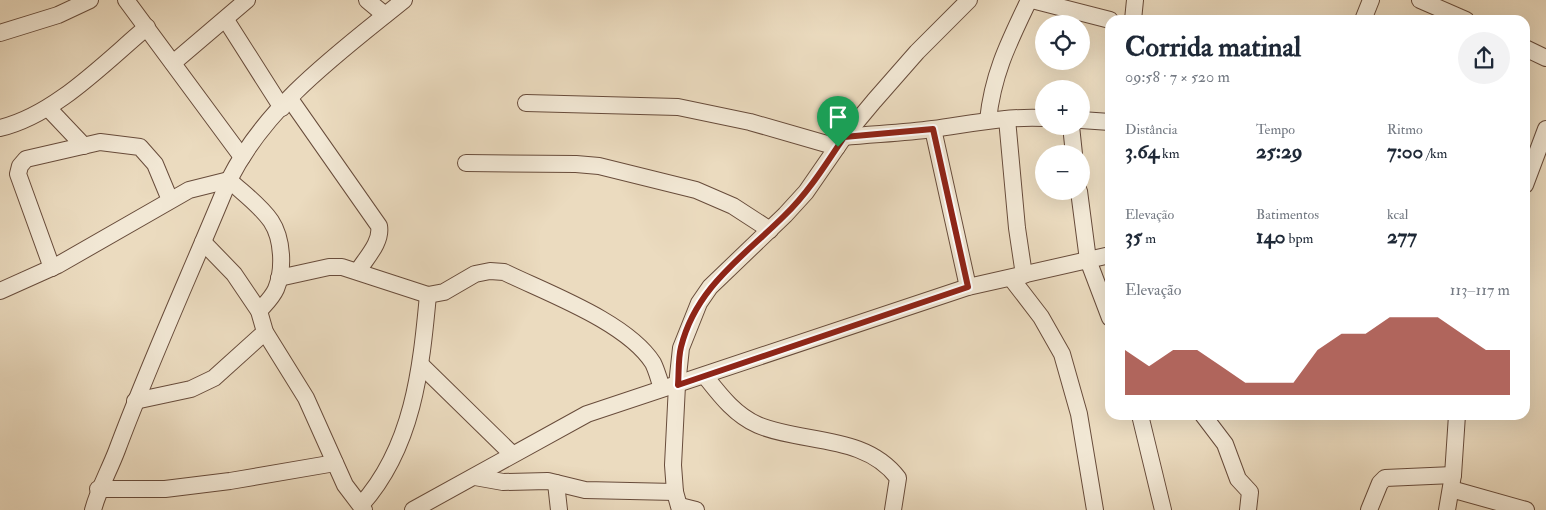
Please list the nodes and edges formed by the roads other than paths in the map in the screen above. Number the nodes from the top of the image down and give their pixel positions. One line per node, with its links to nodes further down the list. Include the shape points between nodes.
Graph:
1 (90, 0): 17 (street, via 58,15)
2 (126, 0): 16 (street)
3 (367, 0): 11 (street)
4 (404, 0): 11 (street)
5 (1030, 0): 15 (street); 26 (street, via 1003,53 995,77)
6 (1135, 0): 12 (street)
7 (1370, 0): 13 (street)
8 (1420, 0): 14 (street)
9 (961, 2): 32 (street)
10 (234, 8): 20 (street); 21 (street)
11 (385, 15): 21 (street, via 310,78)
12 (1134, 15)
13 (1365, 15)
14 (1454, 15)
15 (1105, 19)
16 (147, 27): 20 (street); 23 (street)
17 (0, 33)
18 (1530, 50): 19 (street)
19 (1546, 58)
20 (173, 63): 34 (street)
21 (286, 103): 34 (street); 45 (street, via 379,226 377,241)
22 (526, 103): 32 (street, via 678,107)
23 (48, 108): 29 (street, via 24,122); 33 (street)
24 (1035, 118): 25 (street)
25 (1007, 119): 26 (street); 46 (street)
26 (988, 120): 30 (street)
27 (1090, 121): 28 (street)
28 (1105, 122)
29 (0, 128)
30 (933, 129): 32 (street); 48 (street)
31 (1546, 130): 36 (street)
32 (841, 142): 40 (street, via 806,192)
33 (84, 146): 38 (street, via 100,142 140,147 155,164); 44 (street, via 26,158 20,166 18,174)
34 (242, 157): 37 (street)
35 (466, 163): 40 (street, via 576,164 618,170 696,190 733,206)
36 (1530, 172)
37 (229, 180): 38 (street, via 189,190); 41 (street); 47 (street, via 272,222 280,253)
38 (170, 200): 44 (street)
39 (1080, 200): 43 (street)
40 (770, 230): 56 (street, via 716,281 699,303)
41 (203, 242): 52 (street, via 234,274); 57 (street)
42 (1105, 256): 43 (street)
43 (1088, 260): 46 (street); 51 (street)
44 (52, 268): 49 (street)
45 (358, 271): 47 (street, via 329,267); 50 (street)
46 (1018, 276): 48 (street); 74 (street, via 1062,354 1078,414)
47 (279, 278): 52 (street, via 271,298)
48 (968, 287): 55 (street)
49 (0, 291)
50 (428, 295): 54 (street); 56 (street, via 444,292 475,274 504,272 616,329 647,356)
51 (1105, 305)
52 (259, 311): 53 (street)
53 (265, 332): 57 (street, via 214,378 183,391); 62 (street, via 306,398)
54 (421, 365): 61 (street); 68 (street, via 404,431 383,479)
55 (705, 376): 56 (street); 73 (street, via 735,411 756,424 787,435 854,448 889,466 898,478)
56 (670, 386): 61 (street, via 587,414); 67 (street)
57 (135, 401): 66 (street, via 117,451)
58 (1141, 420): 75 (street)
59 (1207, 420): 76 (street, via 1225,444 1238,479 1250,492)
60 (1457, 420): 64 (street)
61 (512, 454): 63 (street)
62 (335, 463): 66 (street, via 230,481 165,488); 68 (street)
63 (476, 477): 65 (street, via 503,482 534,480); 70 (street)
64 (1452, 482): 77 (street, via 1385,478 1380,482); 78 (street); 79 (street)
65 (556, 483): 67 (street); 71 (street)
66 (98, 489): 69 (street)
67 (678, 503): 72 (street)
68 (363, 508)
69 (93, 510)
70 (413, 510)
71 (559, 510)
72 (696, 510)
73 (893, 510)
74 (1096, 510)
75 (1163, 510)
76 (1248, 510)
77 (1369, 510)
78 (1447, 510)
79 (1526, 510)

